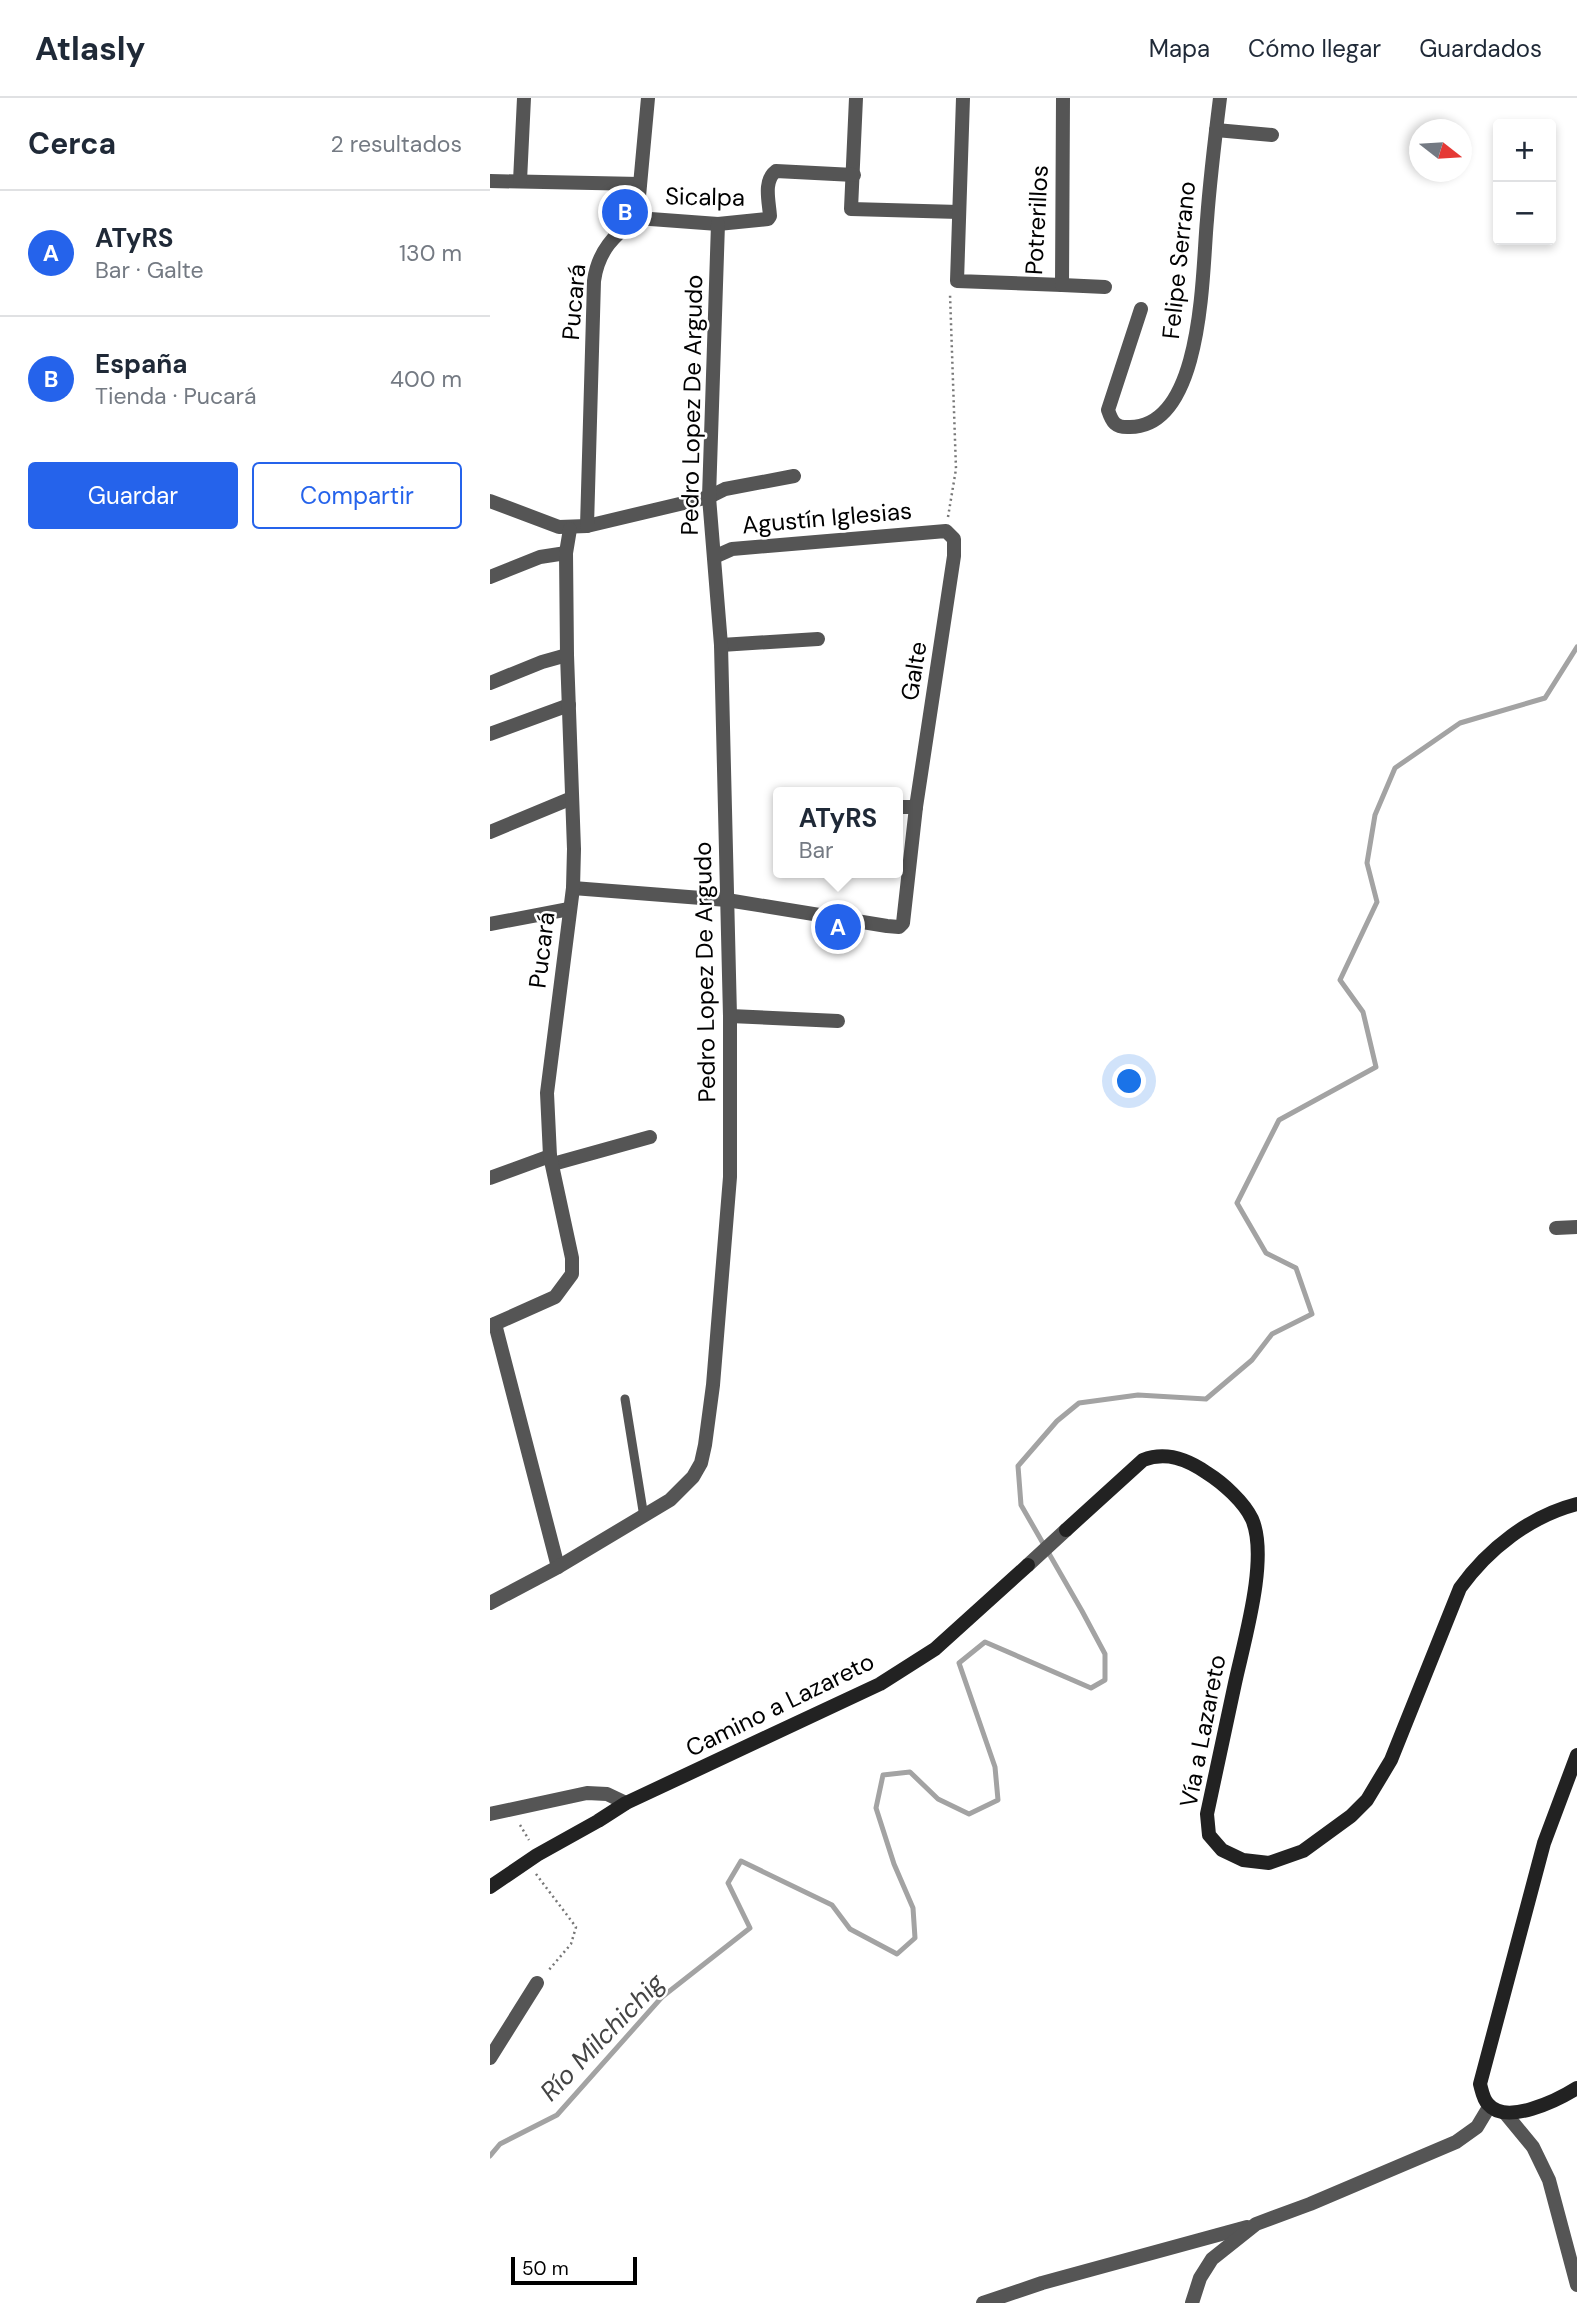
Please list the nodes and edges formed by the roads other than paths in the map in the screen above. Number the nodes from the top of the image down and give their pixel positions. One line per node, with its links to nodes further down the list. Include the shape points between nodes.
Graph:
1 (524, 98): 11 (street)
2 (648, 98): 12 (street)
3 (856, 98): 9 (street)
4 (964, 98): 13 (street)
5 (1063, 98): 16 (street, Potrerillos)
6 (1220, 98): 7 (street, Felipe Serrano)
7 (1216, 130): 8 (street); 18 (street, Felipe Serrano, via 1196,335 1182,384 1155,421 1126,428 1111,421 1108,410)
8 (1272, 135)
9 (854, 175): 13 (street, via 851,209); 15 (street, Sicalpa, via 776,171 768,185 768,219)
10 (490, 181): 11 (street, Sicalpa)
11 (520, 181): 12 (street, Sicalpa)
12 (640, 184): 14 (street)
13 (960, 212): 16 (street, Potrerillos, via 957,282)
14 (637, 218): 15 (street, Sicalpa); 22 (street, Pucará, via 610,241 596,266)
15 (718, 224): 20 (street, Pedro Lopez De Argudo)
16 (1062, 285): 17 (street)
17 (1105, 286)
18 (1142, 309)
19 (794, 476): 20 (street, via 725,489)
20 (709, 497): 22 (street); 26 (street, Pedro Lopez De Argudo)
21 (490, 501): 23 (street)
22 (587, 526): 23 (street)
23 (570, 528): 25 (street, Pucará)
24 (946, 531): 26 (street, Agustín Iglesias, via 732,549); 36 (street, Galte, via 954,539 954,556)
25 (566, 553): 27 (street, via 540,557); 30 (street, Pucará)
26 (714, 557): 29 (street, Pedro Lopez De Argudo)
27 (490, 577)
28 (818, 639): 29 (street)
29 (721, 645): 39 (street, Pedro Lopez De Argudo)
30 (567, 655): 31 (street); 32 (street, Pucará)
31 (490, 683)
32 (569, 705): 33 (street); 34 (street, Pucará)
33 (490, 734)
34 (572, 798): 37 (street); 38 (street, Pucará)
35 (903, 807): 36 (street)
36 (916, 807): 39 (street, Galte, via 904,918 899,927)
37 (490, 832)
38 (573, 888): 39 (street, Galte); 40 (street, Pucará)
39 (727, 900): 42 (street, Pedro Lopez De Argudo)
40 (569, 909): 41 (street); 45 (street, Pucará, via 547,1093)
41 (490, 924)
42 (730, 1016): 43 (street); 52 (street, Pedro Lopez De Argudo, via 730,1177 705,1446 701,1463 686,1486)
43 (838, 1021)
44 (650, 1137): 45 (street)
45 (552, 1160): 46 (street); 49 (street, Pucará, via 572,1274 555,1297)
46 (490, 1178)
47 (1577, 1227): 48 (street)
48 (1556, 1228)
49 (493, 1325): 54 (street)
50 (625, 1399): 52 (lane)
51 (1577, 1504): 53 (street, Vía a Lazareto, via 1558,1508 1515,1534 1473,1570 1460,1588 1391,1760 1367,1800 1303,1851 1269,1863 1243,1860 1222,1850 1209,1835 1207,1814 1254,1596 1258,1549 1247,1511 1209,1474 1187,1460 1155,1455 1143,1460)
52 (644, 1517): 54 (street, Pedro Lopez De Argudo)
53 (1066, 1530): 57 (street, Camino a Lazareto, via 935,1649 880,1684)
54 (558, 1567): 55 (street, Pedro Lopez De Argudo)
55 (490, 1603)
56 (1577, 1755): 63 (street, via 1544,1843 1480,2084)
57 (626, 1803): 58 (street, via 607,1794 587,1793); 59 (street, Camino a Lazareto)
58 (490, 1814)
59 (490, 1887)
60 (537, 1983): 61 (street)
61 (490, 2058)
62 (1577, 2088): 64 (street, via 1556,2101)
63 (1489, 2107): 64 (street); 65 (street, via 1477,2127 1456,2142)
64 (1505, 2113): 66 (street, via 1533,2147 1549,2180)
65 (1256, 2224): 67 (street); 68 (street, via 1212,2259)
66 (1577, 2285)
67 (983, 2303)
68 (1192, 2303)

